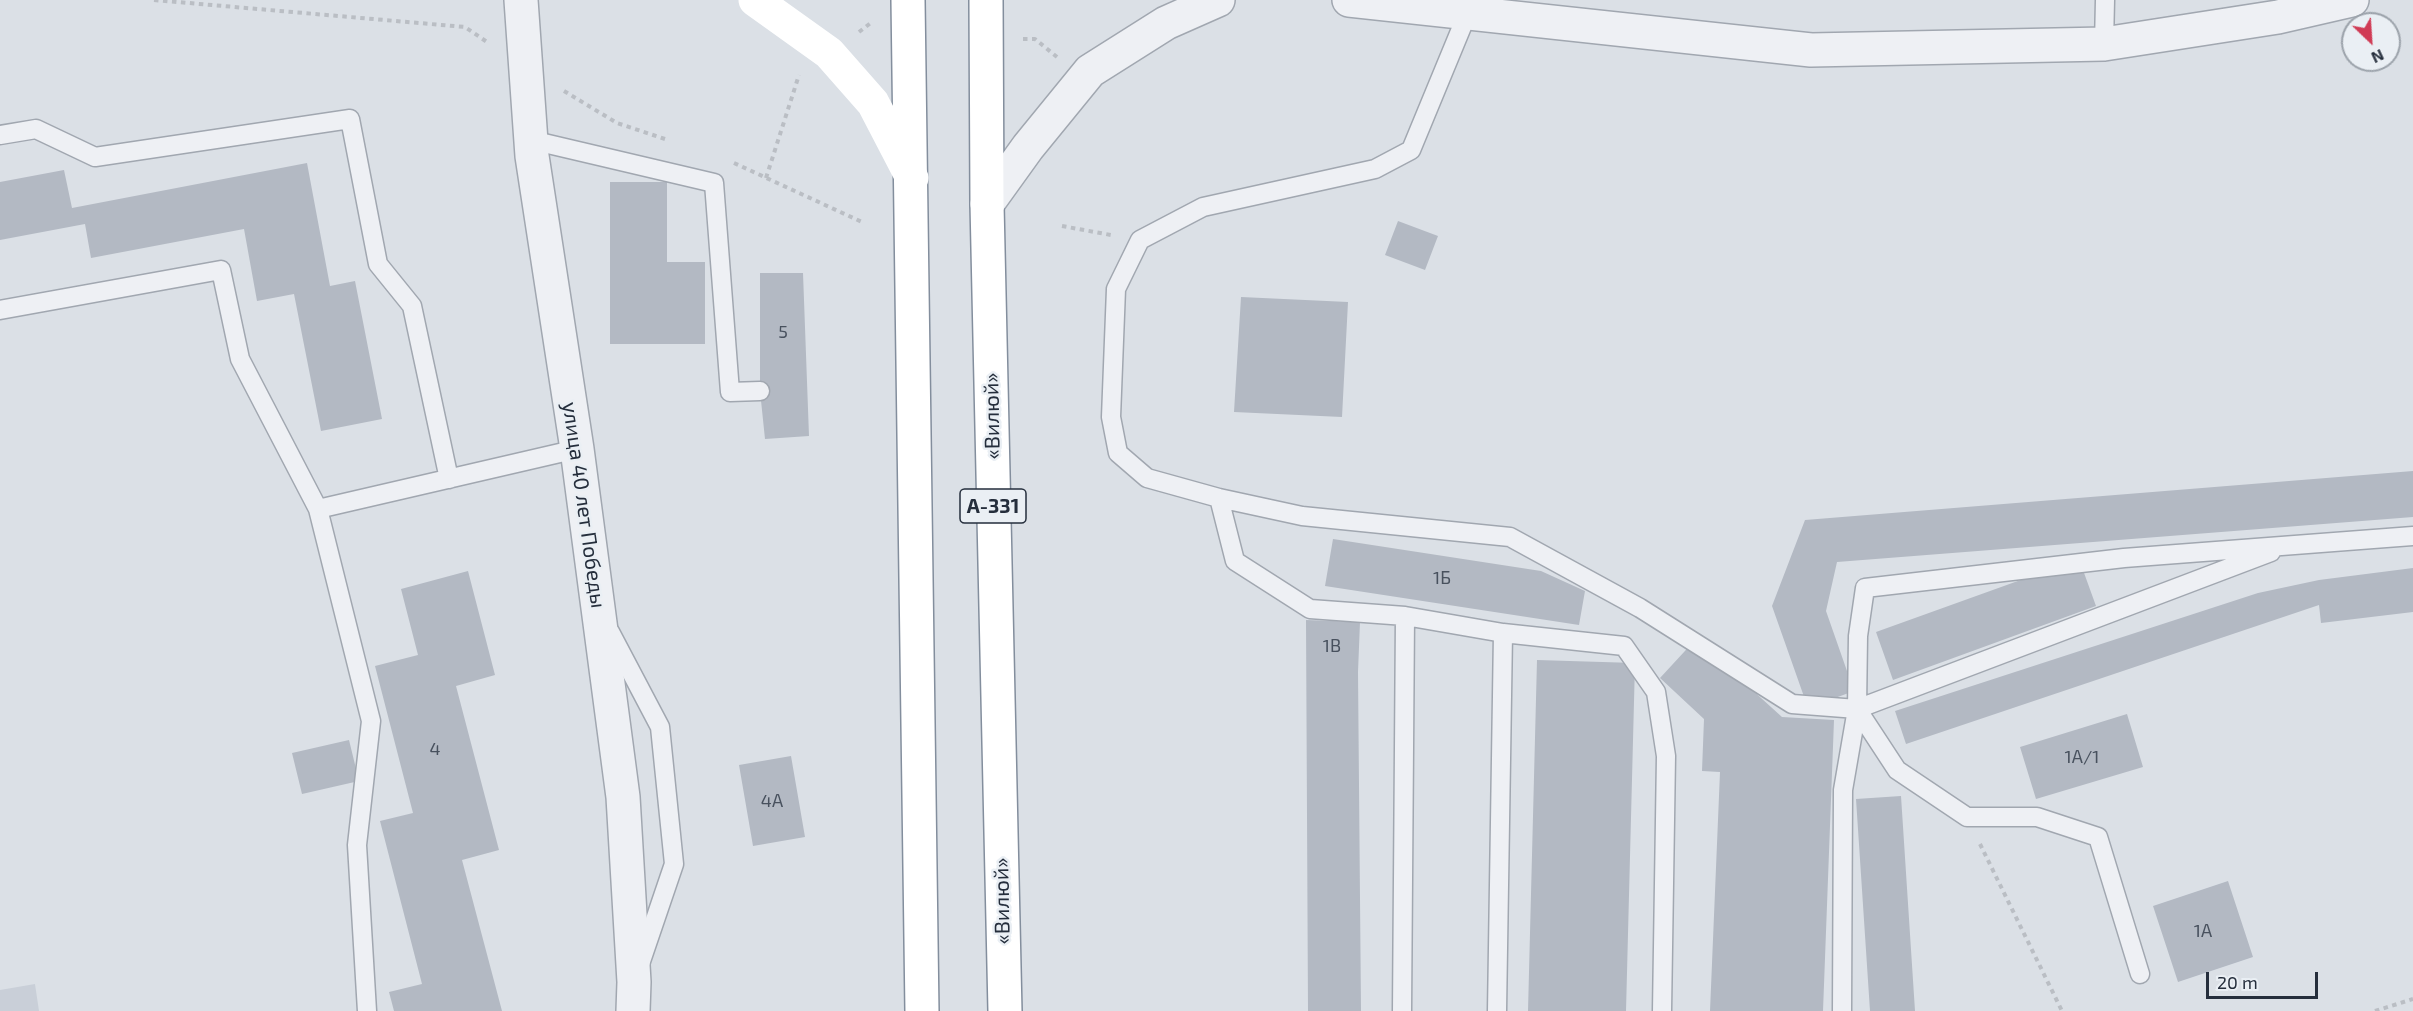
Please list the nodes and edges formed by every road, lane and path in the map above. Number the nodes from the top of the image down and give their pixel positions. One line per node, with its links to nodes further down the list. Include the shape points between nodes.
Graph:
1 (521, 0): 12 (street, улица 40 лет Победы)
2 (755, 0): 13 (main road, via 829,53 873,103)
3 (909, 0): 13 (main road)
4 (986, 0): 14 (main road, «Вилюй» / А-331)
5 (1218, 0): 14 (street, via 1166,23 1090,71)
6 (1349, 0): 9 (street)
7 (2104, 0): 10 (lane)
8 (2352, 0): 10 (street, via 2278,17)
9 (1468, 12): 10 (street, via 1810,50); 16 (lane, via 1411,150 1375,169 1203,207)
10 (2104, 44)
11 (0, 135): 20 (lane, via 36,129 95,157 350,119 378,264 412,306)
12 (531, 140): 18 (lane, via 714,183 730,392); 19 (street, улица 40 лет Победы)
13 (912, 178): 34 (main road)
14 (987, 204): 35 (main road, «Вилюй» / А-331)
15 (1062, 226): 16 (path)
16 (1140, 240): 21 (lane, via 1116,289 1111,417 1118,453 1147,478)
17 (0, 310): 22 (lane, via 221,270 240,359)
18 (760, 391)
19 (577, 449): 20 (lane); 25 (street, улица 40 лет Победы)
20 (449, 479): 22 (lane)
21 (1219, 498): 26 (lane, via 1235,561 1310,609); 28 (lane, via 1302,516 1510,537 1640,608 1792,704)
22 (318, 509): 33 (lane, via 371,721 357,845)
23 (2413, 537): 24 (lane)
24 (2289, 545): 28 (lane); 28 (lane, via 2124,558 1865,588 1858,636)
25 (600, 614): 31 (street, улица 40 лет Победы, via 622,797); 31 (lane, via 660,727 674,864)
26 (1406, 616): 27 (lane); 36 (lane)
27 (1503, 633): 37 (lane); 38 (lane, via 1624,646 1656,692 1666,756)
28 (1857, 709): 29 (lane, via 1898,771); 39 (lane, via 1843,790)
29 (1966, 817): 30 (lane, via 2037,817 2098,837); 40 (path)
30 (2140, 974)
31 (633, 997)
32 (2413, 999): 41 (path)
33 (367, 1011)
34 (922, 1011)
35 (1005, 1011)
36 (1402, 1011)
37 (1497, 1011)
38 (1662, 1011)
39 (1842, 1011)
40 (2062, 1011)
41 (2375, 1011)

